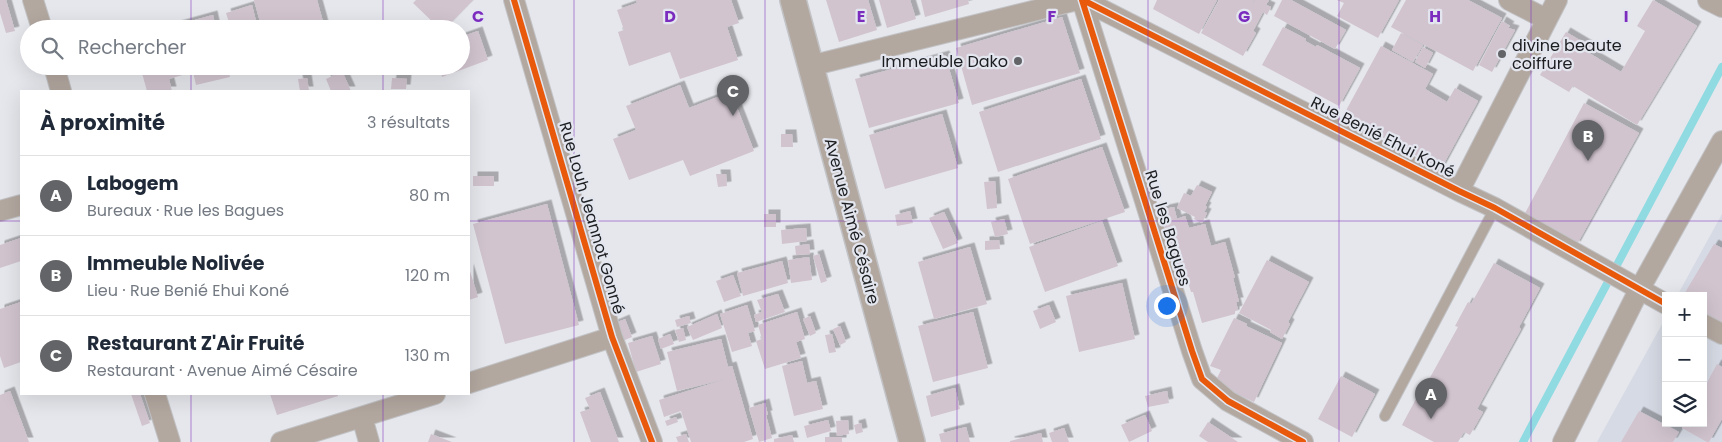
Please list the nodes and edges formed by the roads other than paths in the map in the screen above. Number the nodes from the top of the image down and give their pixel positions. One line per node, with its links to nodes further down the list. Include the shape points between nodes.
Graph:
1 (33, 0): 10 (street)
2 (514, 0): 24 (street, Rue Louh Jeannot Gonné)
3 (793, 0): 12 (street, Avenue Aimé Césaire)
4 (1077, 0): 12 (street)
5 (1082, 0): 16 (street, Rue Benié Ehui Koné); 35 (street, Rue les Bagues, via 1202,379 1228,401)
6 (1509, 0): 11 (street)
7 (1557, 0): 11 (street)
8 (1708, 0): 9 (street)
9 (1722, 7)
10 (39, 20)
11 (1546, 20): 16 (street)
12 (810, 66): 34 (street, Avenue Aimé Césaire)
13 (57, 75): 14 (street)
14 (61, 90)
15 (1722, 141): 20 (street)
16 (1459, 191): 18 (street, Rue Benié Ehui Koné)
17 (20, 204): 19 (street)
18 (1495, 208): 20 (street, Rue Benié Ehui Koné); 28 (lane)
19 (0, 211)
20 (1639, 290): 21 (street, Rue Benié Ehui Koné); 36 (street)
21 (1662, 302)
22 (1707, 326): 23 (street)
23 (1722, 334)
24 (612, 337): 25 (street); 33 (street, Rue Louh Jeannot Gonné)
25 (470, 383)
26 (155, 395): 30 (street)
27 (432, 395): 29 (street)
28 (1385, 416)
29 (362, 418): 31 (street); 32 (street)
30 (170, 442)
31 (281, 442)
32 (369, 442)
33 (652, 442)
34 (912, 442)
35 (1302, 442)
36 (1563, 442)

